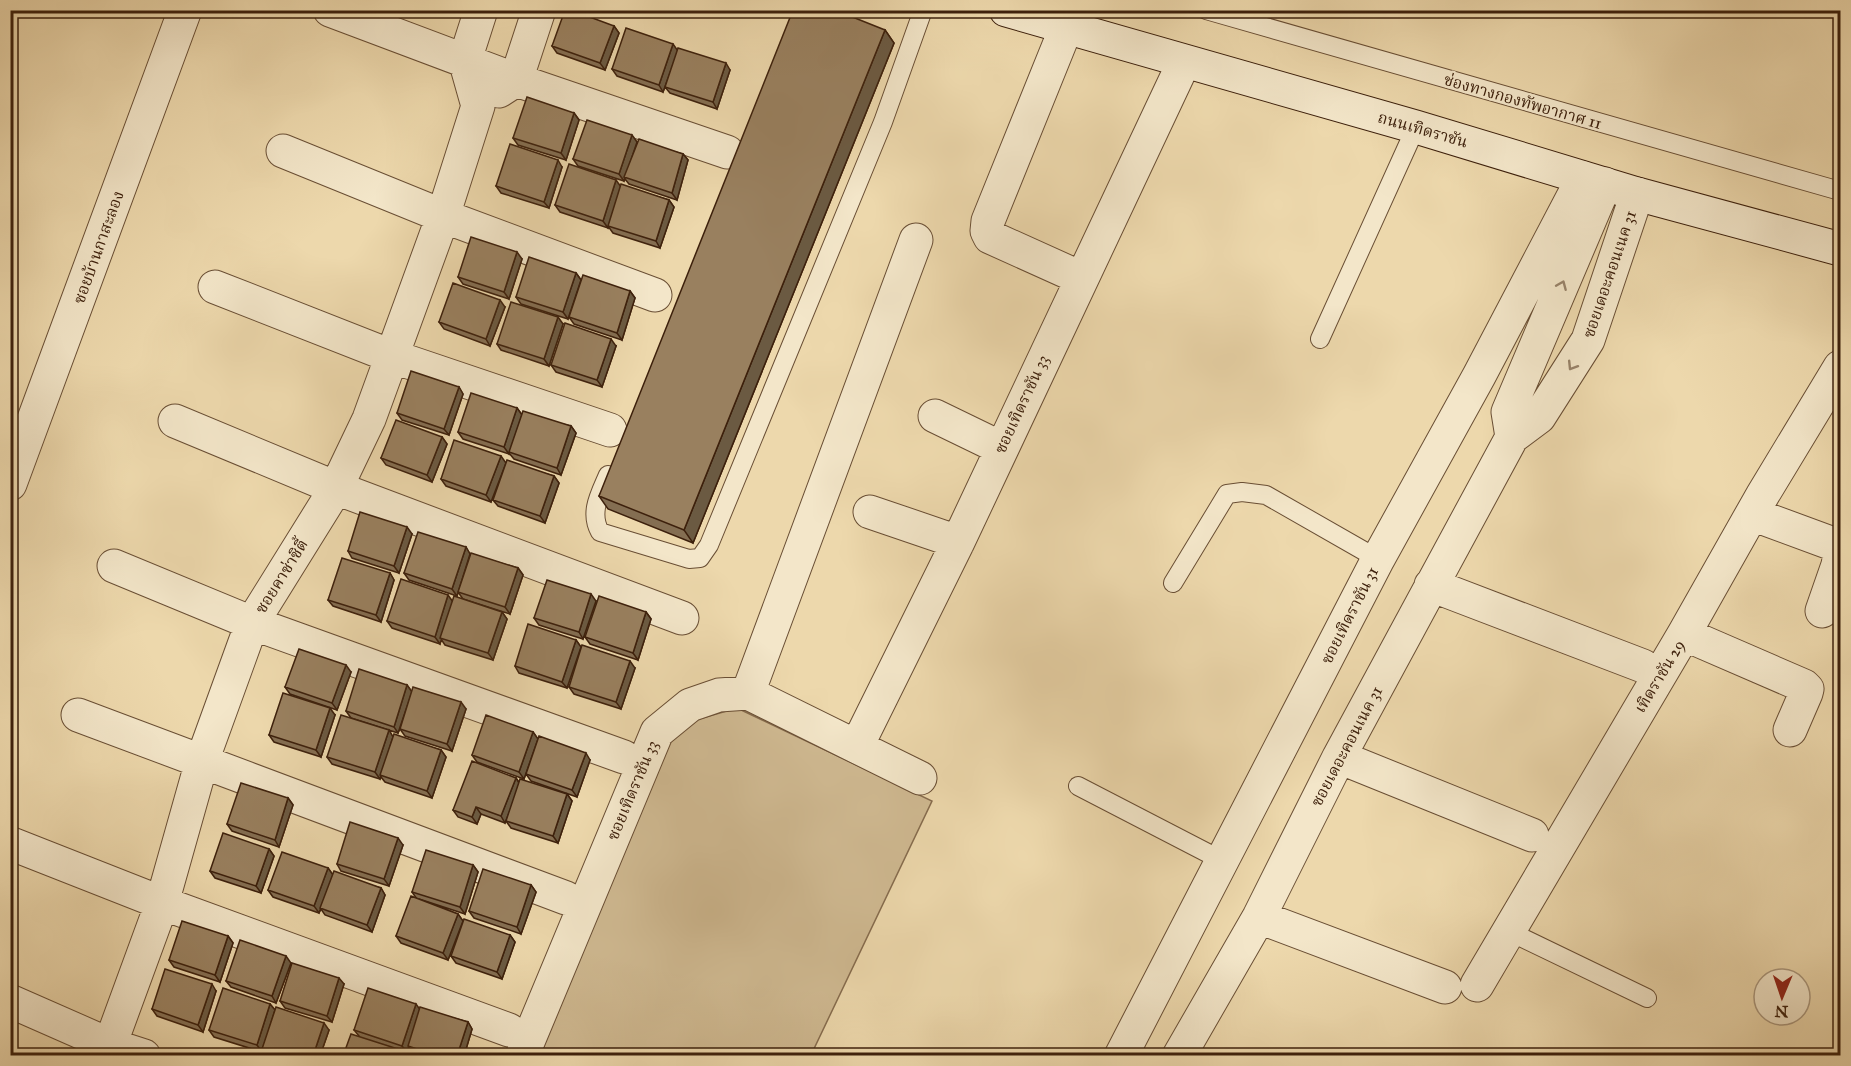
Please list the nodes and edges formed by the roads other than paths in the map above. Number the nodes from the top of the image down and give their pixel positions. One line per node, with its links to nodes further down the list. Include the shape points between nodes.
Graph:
1 (185, 10): 34 (street, ซอยบ้านกาสะลอง)
2 (330, 10): 9 (street)
3 (481, 10): 9 (street)
4 (539, 10): 11 (street)
5 (923, 10): 33 (lane, via 883,122 709,545 700,558 690,559 600,531 594,522 595,507)
6 (1006, 10): 8 (street, ถนนเทิดราชัน)
7 (1206, 10): 17 (lane, ช่องทางกองทัพอากาศ 11)
8 (1066, 28): 10 (street, ถนนเทิดราชัน); 22 (street, via 987,231 990,237)
9 (465, 60): 11 (street); 12 (street)
10 (1184, 62): 13 (street, ถนนเทิดราชัน); 22 (street, ซอยเทิดราชัน 33)
11 (516, 80): 12 (street); 15 (street)
12 (478, 106): 19 (street, ซอยคาซ่าซิตี้)
13 (1416, 127): 16 (street, ถนนเทิดราชัน); 25 (lane)
14 (283, 151): 19 (street)
15 (733, 153)
16 (1594, 181): 18 (street, ถนนเทิดราชัน); 31 (street, ซอยเดอะคอนเนค 31, one-way to 16, via 1508,412); 40 (street, ซอยเทิดราชัน 31, via 1479,376)
17 (1840, 191)
18 (1637, 194): 21 (street, ถนนเทิดราชัน); 31 (street, ซอยเดอะคอนเนค 31, one-way to 31, via 1588,340 1539,417)
19 (443, 216): 24 (street); 26 (street, ซอยคาซ่าซิตี้)
20 (916, 240): 49 (street)
21 (1840, 249)
22 (1081, 278): 32 (street, ซอยเทิดราชัน 33)
23 (215, 287): 26 (street)
24 (655, 295)
25 (1320, 339)
26 (391, 356): 30 (street); 35 (street, ซอยคาซ่าซิตี้, via 369,419)
27 (1840, 367): 36 (street, เทิดราชัน 29)
28 (935, 417): 32 (street)
29 (174, 421): 35 (street)
30 (619, 434)
31 (1512, 437): 43 (street, ซอยเดอะคอนเนค 31)
32 (1001, 448): 39 (street, ซอยเทิดราชัน 33)
33 (613, 463)
34 (10, 484)
35 (336, 488): 45 (street); 46 (street, ซอยคาซ่าซิตี้)
36 (1757, 505): 38 (street); 44 (street, via 1836,545 1840,552 1838,565); 47 (street, เทิดราชัน 29)
37 (870, 512): 39 (street)
38 (1840, 523)
39 (958, 542): 52 (street, ซอยเทิดราชัน 33)
40 (1378, 559): 42 (lane, via 1266,495 1242,492 1227,494); 60 (street, ซอยเทิดราชัน 31)
41 (114, 566): 46 (street)
42 (1173, 583)
43 (1431, 585): 48 (street); 54 (street, ซอยเดอะคอนเนค 31)
44 (1822, 611)
45 (682, 618)
46 (252, 623): 53 (street); 55 (street, ซอยคาซ่าซิตี้)
47 (1684, 634): 51 (street, via 1804,686 1806,693); 64 (street, เทิดราชัน 29)
48 (1642, 666)
49 (748, 693): 52 (street); 67 (street, ซอยเทิดราชัน 33, via 719,695 690,705 657,732)
50 (78, 715): 55 (street)
51 (1790, 730)
52 (857, 746): 56 (street)
53 (624, 757)
54 (1339, 757): 58 (street); 63 (street, ซอยเดอะคอนเนค 31)
55 (202, 761): 61 (street); 62 (street, ซอยคาซ่าซิตี้)
56 (920, 778)
57 (1078, 786): 60 (lane)
58 (1532, 835)
59 (12, 844): 62 (street)
60 (1223, 861): 70 (street, ซอยเทิดราชัน 31)
61 (566, 898)
62 (162, 903): 67 (street); 68 (street, ซอยคาซ่าซิตี้)
63 (1259, 917): 64 (street, เทิดราชัน 29, via 1461,986); 71 (street, ซอยเดอะคอนเนค 31)
64 (1508, 931): 65 (lane)
65 (1647, 998)
66 (10, 1001): 68 (street)
67 (516, 1043)
68 (107, 1050): 69 (street)
69 (144, 1056)
70 (1121, 1056)
71 (1179, 1056)

